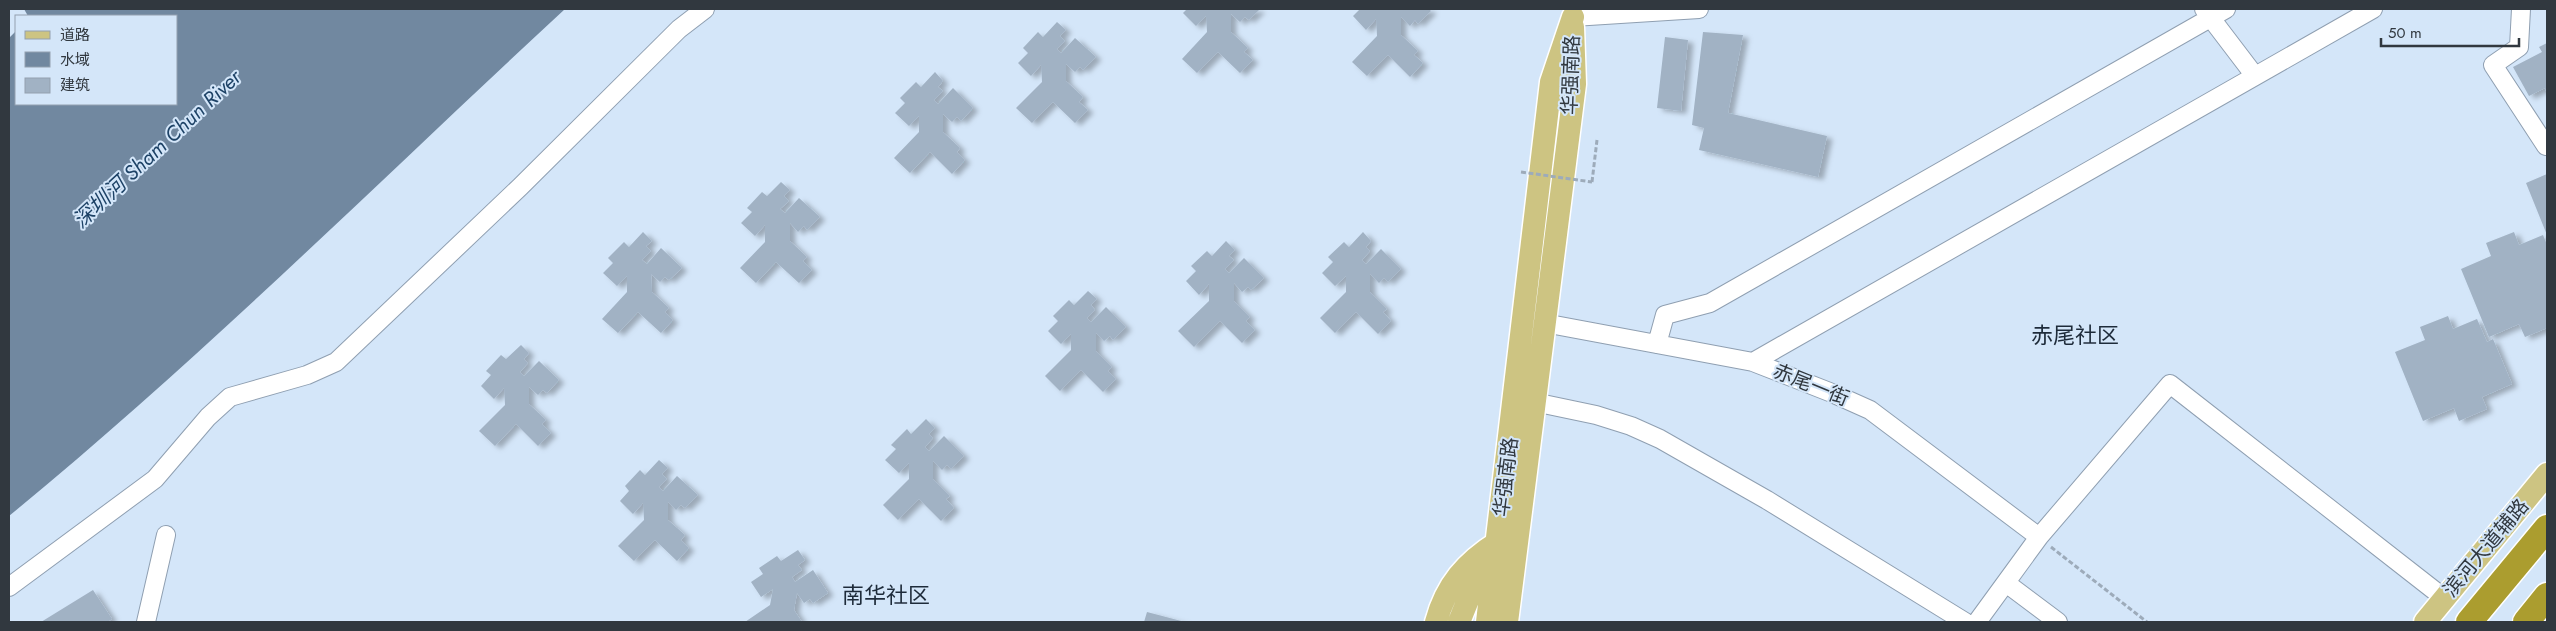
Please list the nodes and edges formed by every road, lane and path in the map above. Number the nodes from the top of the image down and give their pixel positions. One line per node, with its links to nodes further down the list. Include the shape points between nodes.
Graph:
1 (705, 9): 22 (street, via 679,29 520,188 336,362 306,375 230,397 208,417 156,479)
2 (1699, 9): 6 (street)
3 (2226, 9): 7 (street)
4 (2373, 9): 8 (street)
5 (2521, 9): 10 (street, via 2519,47 2492,65)
6 (1573, 13): 12 (main road, 华强南路, via 1575,84); 20 (main road, 华强南路, via 1551,82)
7 (2207, 13): 8 (street); 13 (street, via 1710,303 1665,315)
8 (2255, 76): 14 (street)
9 (1598, 140): 11 (path, bridge, via 1592,182)
10 (2546, 146)
11 (1521, 172)
12 (1544, 324): 13 (street, 赤尾一街); 15 (main road, 华强南路)
13 (1656, 344): 14 (street, 赤尾一街)
14 (1752, 362): 19 (street, 赤尾一街, via 1870,410)
15 (1534, 402): 29 (main road, 华强南路); 30 (street, via 1596,415 1660,440)
16 (2547, 474): 24 (main road, 滨河大道辅路)
17 (2547, 528): 34 (highway)
18 (166, 535): 25 (street)
19 (2039, 537): 21 (street); 24 (street, via 2170,384); 32 (path)
20 (1498, 542): 26 (main road, via 1474,557 1461,570 1440,605); 27 (main road, via 1476,580); 28 (main road, 华强南路)
21 (2006, 583): 30 (street); 31 (street)
22 (9, 587)
23 (2547, 596): 35 (highway)
24 (2444, 598): 33 (main road, 滨河大道辅路)
25 (146, 622)
26 (1436, 622)
27 (1459, 622)
28 (1487, 622)
29 (1507, 622)
30 (1974, 622)
31 (2058, 622)
32 (2147, 622)
33 (2425, 622)
34 (2469, 622)
35 (2526, 622)

